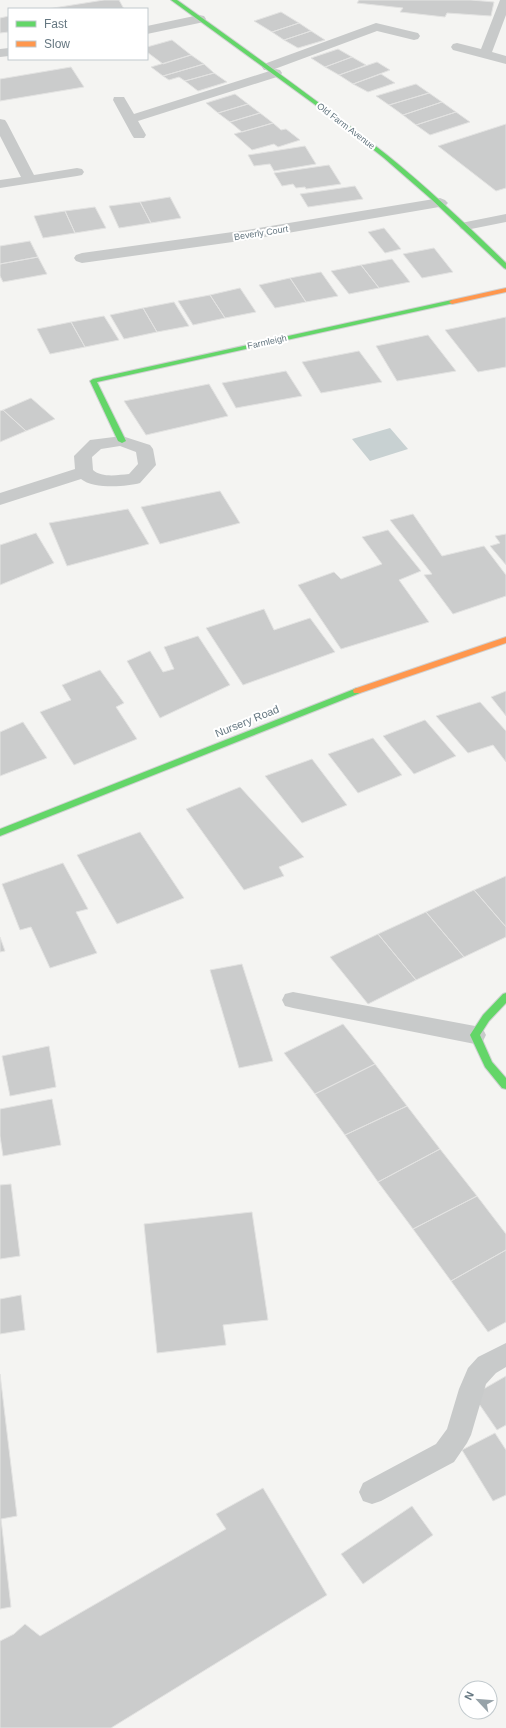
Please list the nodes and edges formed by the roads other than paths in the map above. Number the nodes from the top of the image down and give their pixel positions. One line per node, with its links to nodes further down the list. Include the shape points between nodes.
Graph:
1 (174, 0): 3 (street, Old Farm Avenue)
2 (506, 0): 7 (lane)
3 (199, 19): 4 (street); 9 (street, Old Farm Avenue)
4 (148, 30)
5 (414, 36): 9 (lane, via 376,27)
6 (457, 47): 7 (lane)
7 (485, 54): 8 (lane)
8 (506, 60)
9 (272, 70): 11 (lane); 17 (street, Old Farm Avenue, via 368,142)
10 (119, 100): 11 (lane)
11 (131, 119): 13 (lane)
12 (0, 123): 15 (lane)
13 (139, 135)
14 (77, 172): 15 (lane)
15 (29, 179): 16 (lane)
16 (0, 184)
17 (440, 203): 19 (street, Old Farm Avenue); 20 (street, Beverly Court, via 246,235)
18 (506, 218): 19 (lane)
19 (466, 226): 21 (street, Old Farm Avenue)
20 (82, 258)
21 (506, 267)
22 (506, 290): 23 (street, Farmleigh, via 93,381)
23 (122, 441): 24 (street, via 96,444 83,456); 24 (street, via 144,449 147,465 134,479 114,481 90,478)
24 (84, 472): 25 (street)
25 (0, 499)
26 (506, 640): 27 (street, Nursery Road, via 346,695)
27 (0, 833)
28 (506, 997): 30 (street, via 486,1018)
29 (293, 1000): 30 (lane)
30 (475, 1035): 31 (street, via 488,1064)
31 (506, 1085)
32 (506, 1354): 33 (lane, via 487,1365 477,1376 458,1435 445,1453)
33 (372, 1492)

